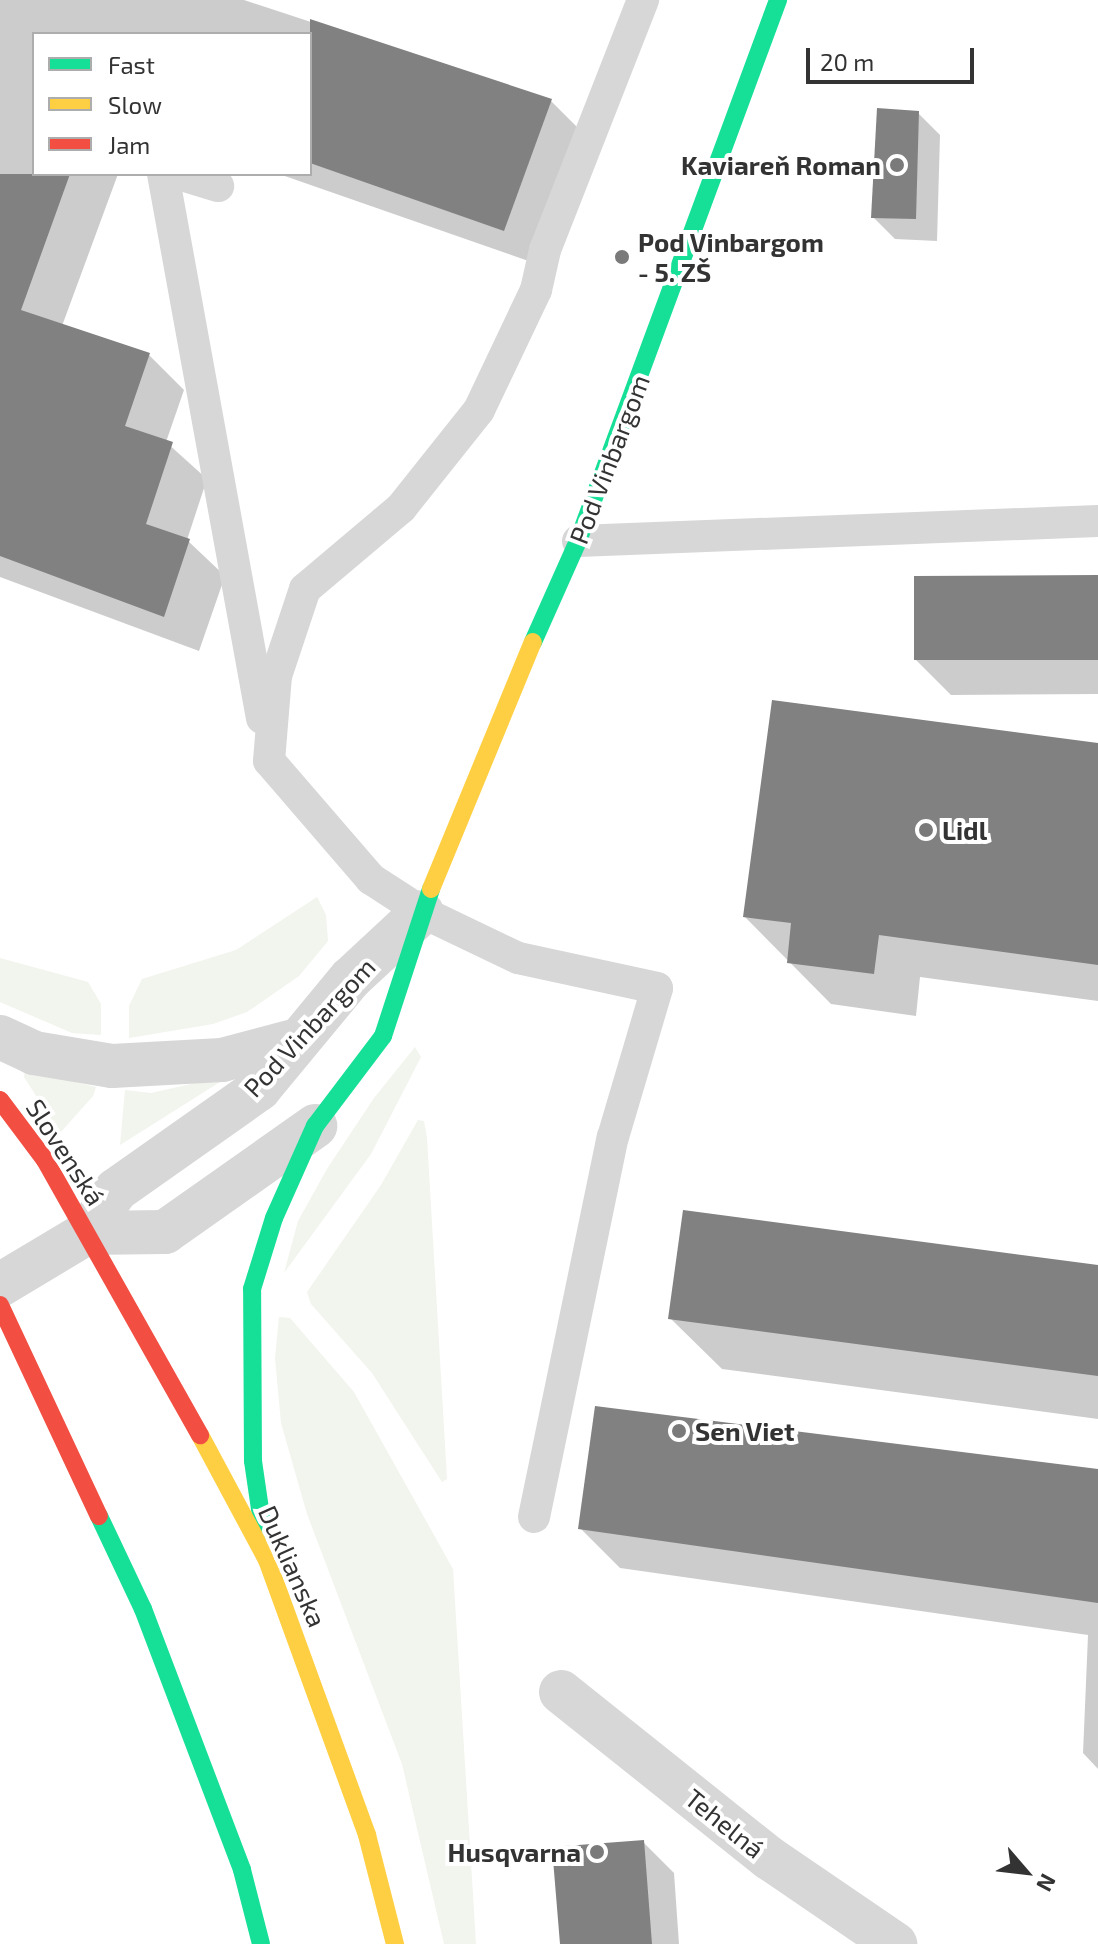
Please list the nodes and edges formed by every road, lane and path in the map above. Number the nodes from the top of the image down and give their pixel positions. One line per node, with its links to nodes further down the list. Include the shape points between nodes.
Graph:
1 (643, 0): 8 (lane, via 545,250 536,290 479,410 401,508 305,589 276,676)
2 (778, 0): 7 (street, Pod Vinbargom)
3 (163, 176): 8 (lane)
4 (185, 176): 5 (lane)
5 (218, 186)
6 (1098, 521): 7 (lane)
7 (578, 541): 9 (street, Pod Vinbargom, via 495,728)
8 (269, 761): 9 (lane, via 371,879)
9 (422, 912): 11 (street, Pod Vinbargom, via 350,979); 13 (street, Pod Vinbargom, via 383,1036); 17 (lane, via 518,958 657,988 613,1137)
10 (0, 1037): 11 (street, via 34,1053 112,1066 222,1060)
11 (297, 1040): 14 (street, Pod Vinbargom, via 259,1089 116,1190)
12 (0, 1100): 14 (street, Slovenská, via 45,1160)
13 (315, 1126): 14 (street, Pod Vinbargom, via 165,1232); 18 (street, Pod Vinbargom, via 274,1218 252,1289 253,1461)
14 (87, 1233): 15 (street, Pod Vinbargom); 18 (street, Duklianska)
15 (0, 1285)
16 (0, 1305): 20 (street, via 143,1609 242,1870)
17 (534, 1517)
18 (267, 1560): 21 (street, Duklianska, via 367,1835)
19 (561, 1692): 22 (street, Tehelná, via 769,1858)
20 (261, 1944)
21 (395, 1944)
22 (895, 1944)

